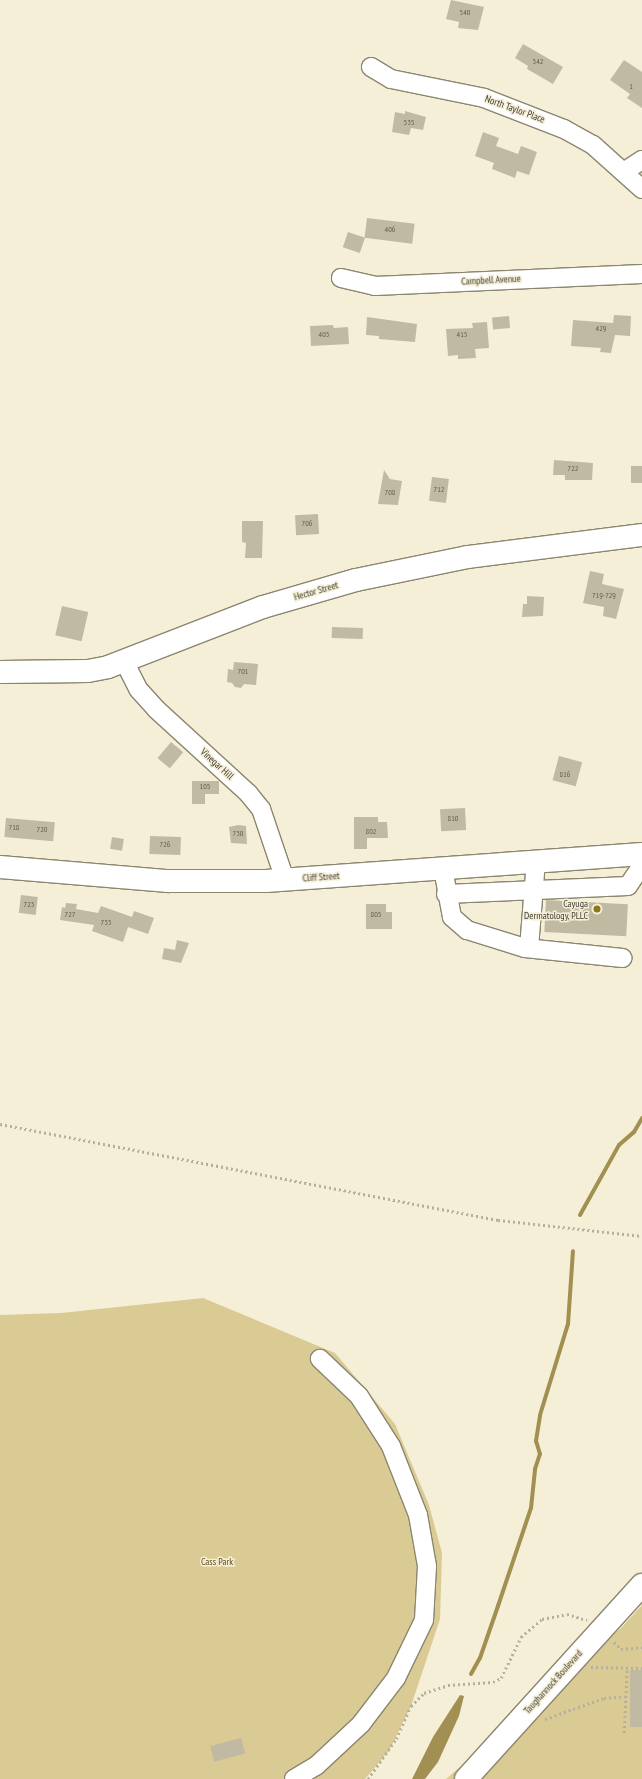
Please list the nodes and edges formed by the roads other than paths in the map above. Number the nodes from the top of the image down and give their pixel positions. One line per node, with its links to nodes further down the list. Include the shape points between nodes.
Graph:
1 (371, 67): 3 (street, North Taylor Place, via 391,79 470,94 529,113 593,145)
2 (642, 160): 3 (street)
3 (625, 171): 4 (street, North Taylor Place)
4 (642, 189)
5 (642, 274): 6 (street, Campbell Avenue, via 374,286)
6 (342, 278)
7 (642, 535): 8 (main road, Hector Street, via 468,557 356,580 263,607)
8 (125, 663): 9 (main road, Hector Street, via 88,672); 15 (street, Vinegar Hill, via 139,690 152,704 248,793 261,809)
9 (0, 672)
10 (642, 854): 11 (main road, Cliff Street)
11 (536, 861): 14 (main road, Cliff Street); 16 (street)
12 (642, 865): 16 (street, via 628,886)
13 (0, 867): 15 (main road, Cliff Street, via 168,881)
14 (443, 869): 15 (main road, Cliff Street); 17 (street)
15 (285, 880)
16 (534, 889): 17 (street); 18 (street)
17 (446, 894): 18 (street, via 452,917 467,930)
18 (529, 948): 19 (street)
19 (622, 958)
20 (320, 1359): 22 (street, via 359,1396 391,1446 418,1515 427,1566 425,1612 424,1620 396,1678 365,1718 316,1766)
21 (640, 1592): 23 (main road, Taughannock Boulevard)
22 (294, 1779)
23 (466, 1779)

